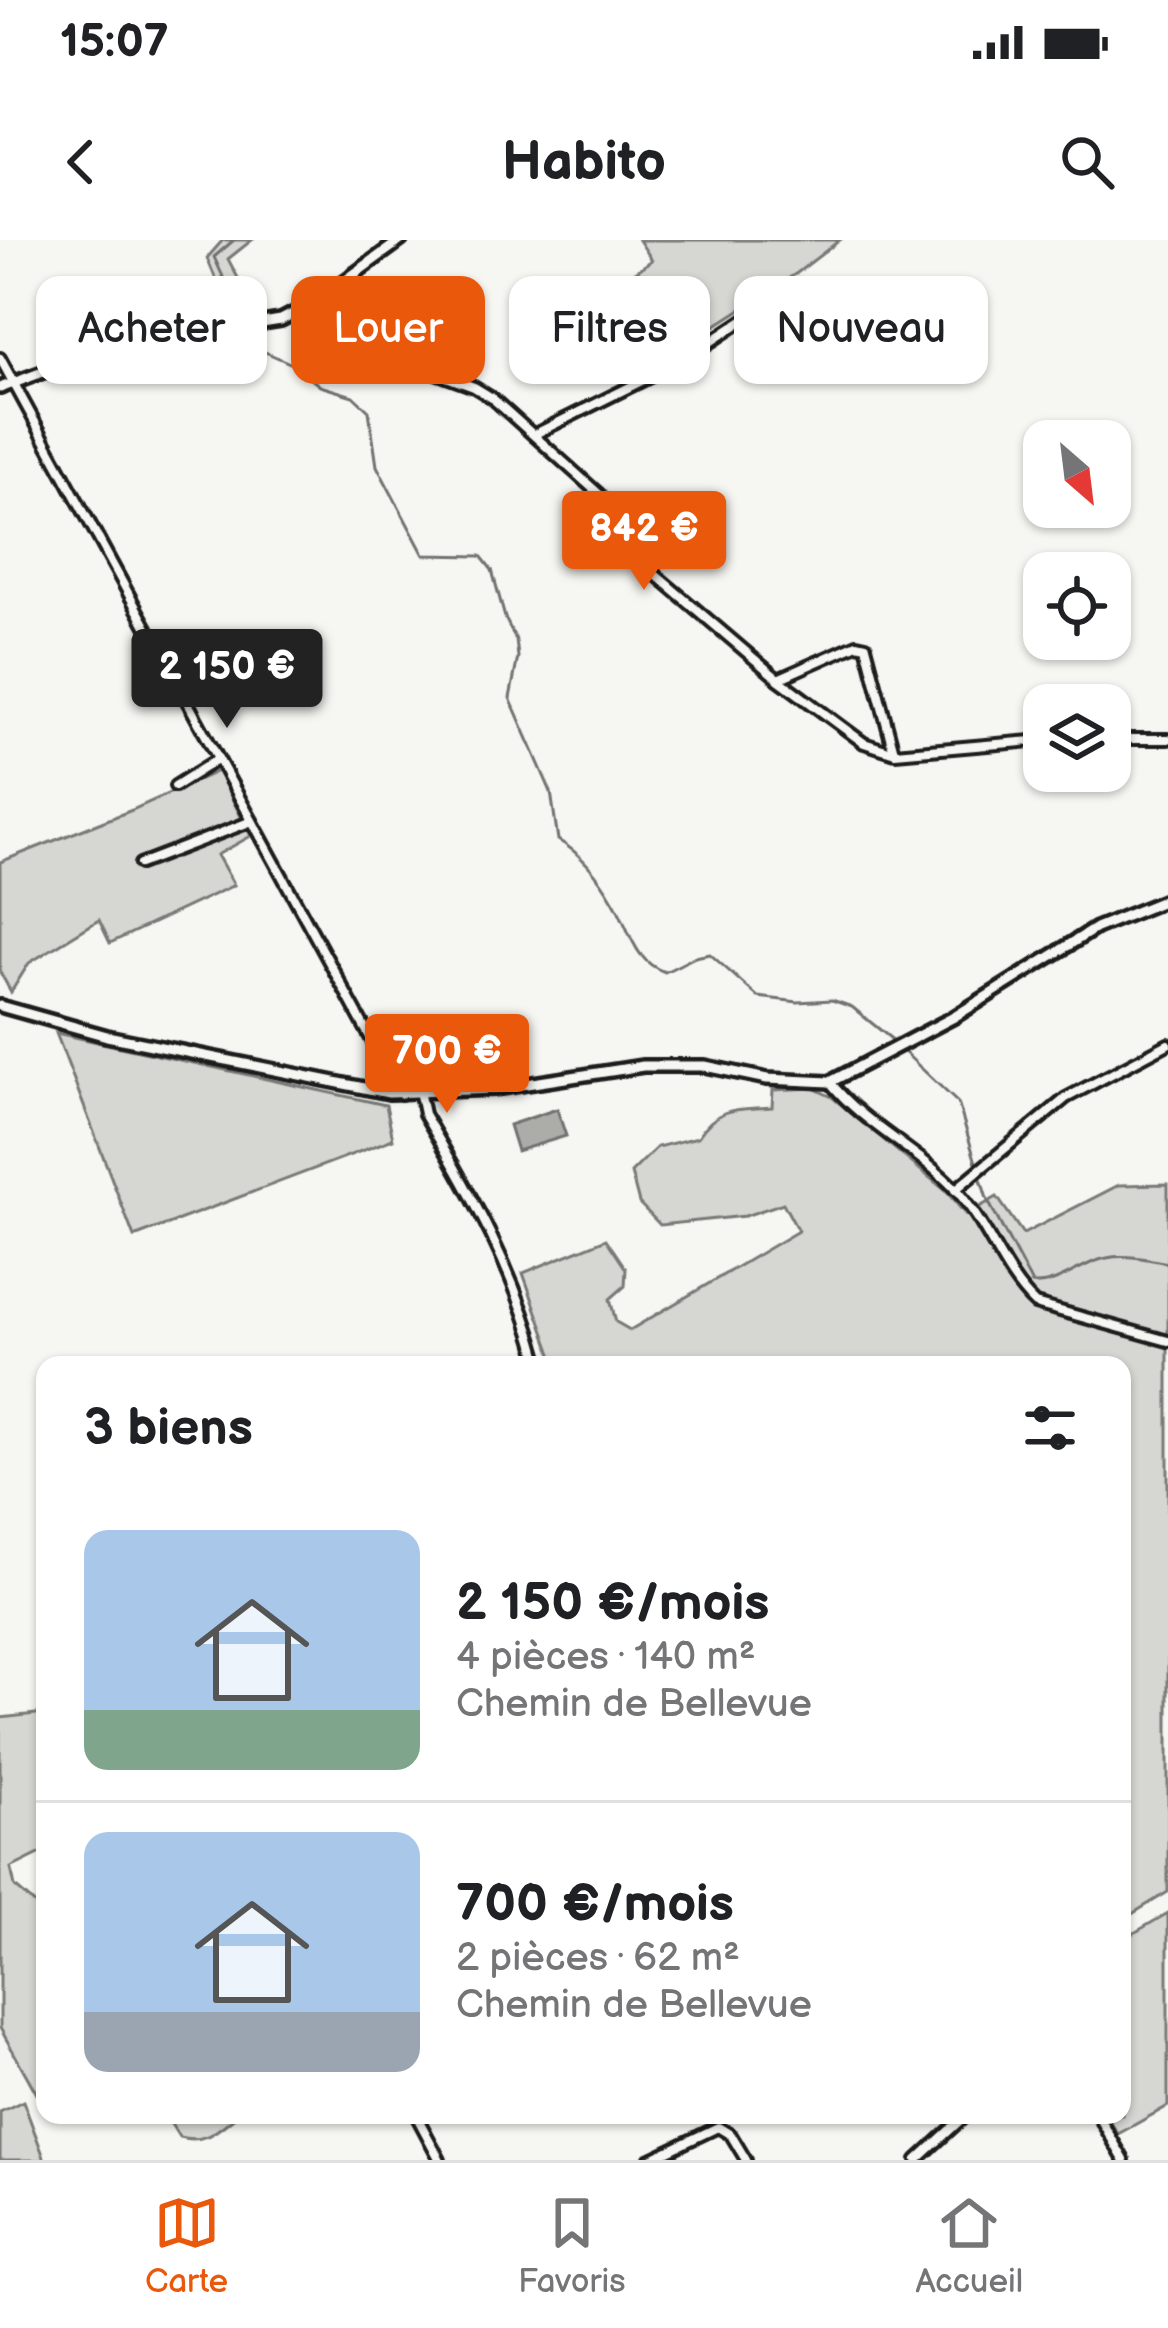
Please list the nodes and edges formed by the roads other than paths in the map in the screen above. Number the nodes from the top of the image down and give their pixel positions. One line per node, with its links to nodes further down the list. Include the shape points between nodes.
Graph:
1 (401, 240): 2 (street)
2 (349, 276)
3 (291, 316): 6 (street, via 107,348)
4 (734, 326): 9 (street)
5 (0, 358): 6 (street)
6 (14, 382): 8 (street); 15 (street)
7 (466, 384): 9 (street)
8 (0, 388)
9 (535, 434): 10 (street, via 599,494 650,569)
10 (778, 680): 14 (street, via 864,743); 14 (street, via 866,646)
11 (1131, 739): 12 (street)
12 (1168, 739)
13 (1023, 742): 14 (street)
14 (895, 753)
15 (218, 759): 16 (street); 17 (street)
16 (175, 787)
17 (252, 821): 18 (street); 23 (street)
18 (140, 865)
19 (1168, 898): 22 (street, via 1077,939)
20 (0, 1006): 23 (street, via 242,1066)
21 (1168, 1044): 25 (street, via 1074,1092)
22 (830, 1082): 24 (street, via 644,1066); 25 (street)
23 (401, 1094): 24 (street)
24 (420, 1095): 27 (street, via 501,1253)
25 (956, 1190): 26 (street, via 1035,1304)
26 (1168, 1341)
27 (538, 1356)
28 (421, 2124): 31 (street)
29 (956, 2124): 34 (street)
30 (1103, 2124): 35 (street)
31 (440, 2160)
32 (649, 2160): 33 (street, via 718,2127)
33 (746, 2160)
34 (917, 2160)
35 (1124, 2160)

